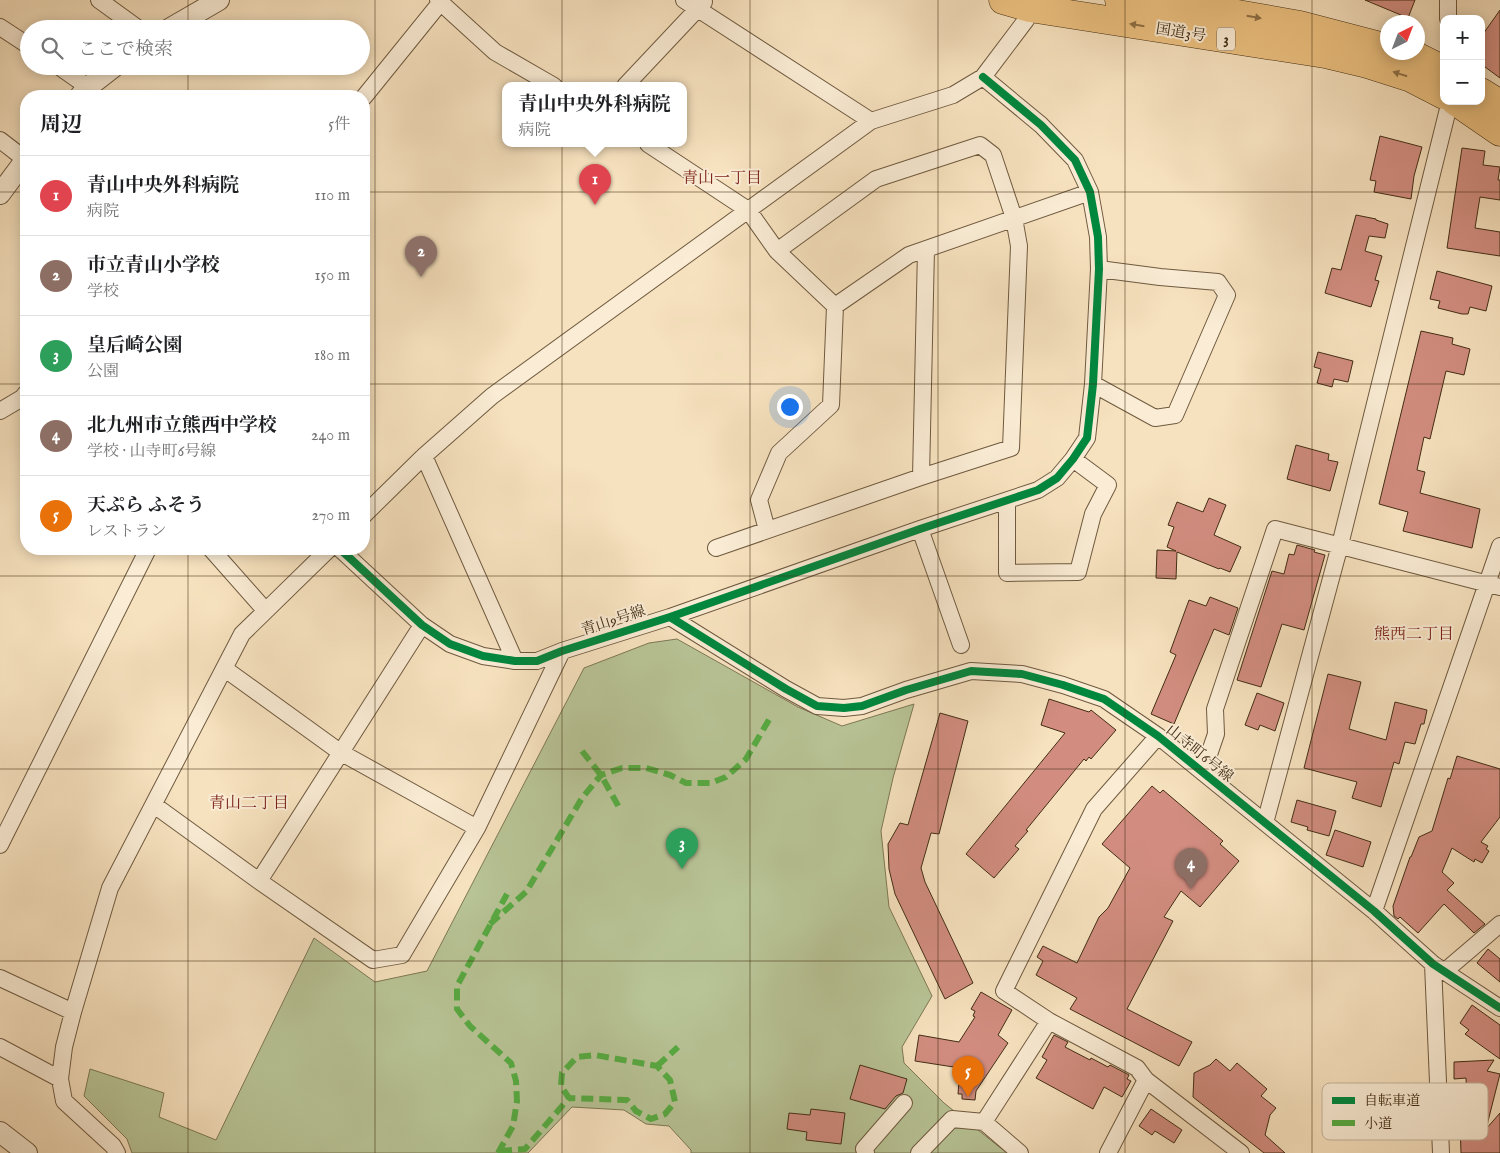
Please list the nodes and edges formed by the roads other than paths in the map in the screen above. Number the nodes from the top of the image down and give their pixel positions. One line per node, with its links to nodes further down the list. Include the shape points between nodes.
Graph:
1 (99, 0): 11 (street)
2 (219, 0): 12 (street)
3 (1003, 0): 8 (highway, 国道3号 / 3)
4 (1119, 0): 9 (highway, 国道3号 / 3)
5 (1448, 0): 10 (street)
6 (439, 1): 21 (street, via 495,52); 25 (street)
7 (696, 3): 22 (street); 31 (street)
8 (1031, 4): 20 (street, via 1026,20); 26 (highway, 国道3号 / 3, one-way to 8, via 1411,78 1325,54)
9 (1189, 4): 15 (highway, 国道3号 / 3, one-way to 15)
10 (1448, 15)
11 (127, 20)
12 (185, 20)
13 (0, 27): 14 (street)
14 (20, 40)
15 (1380, 46)
16 (1424, 60): 17 (highway)
17 (1440, 68)
18 (67, 75): 23 (street)
19 (104, 75): 24 (street)
20 (983, 77): 31 (street, via 953,96); 37 (street, 青山9号線, via 1041,125 1075,160)
21 (547, 82)
22 (628, 82)
23 (82, 90)
24 (86, 90)
25 (369, 90)
26 (1440, 93)
27 (1485, 95): 28 (highway)
28 (1500, 104)
29 (1449, 105): 55 (street)
30 (1461, 105): 32 (highway)
31 (871, 121): 39 (street)
32 (1500, 132)
33 (0, 140): 35 (street)
34 (653, 147): 39 (street)
35 (20, 155)
36 (20, 167): 38 (street)
37 (1090, 192): 40 (street); 43 (street, 青山9号線, via 1098,237)
38 (0, 194)
39 (748, 210): 42 (street); 48 (street, via 492,396)
40 (1014, 218): 41 (street); 42 (street, via 993,155 980,145 876,179); 50 (street, via 1019,246 1011,448)
41 (926, 249): 44 (street, via 909,255); 50 (street)
42 (777, 250): 44 (street)
43 (1099, 269): 45 (street, 青山9号線); 45 (street, via 1218,282 1226,295 1175,415 1155,418)
44 (835, 306): 54 (street, via 831,405 779,453 759,500)
45 (1094, 384): 49 (street, 青山9号線, via 1087,438)
46 (20, 399): 47 (street)
47 (0, 411)
48 (424, 456): 52 (street); 68 (street)
49 (1073, 459): 51 (street, 青山9号線, via 1057,478 1038,490); 51 (street, via 1108,484 1092,514 1078,572 1007,573)
50 (921, 477): 54 (street)
51 (1007, 501): 53 (street, 青山9号線)
52 (370, 509)
53 (920, 529): 64 (street, 青山9号線); 66 (street)
54 (768, 530): 57 (street)
55 (1340, 545): 62 (street); 72 (street, via 1276,528 1215,709 1216,734); 74 (street)
56 (1500, 546): 62 (street)
57 (716, 548)
58 (145, 555): 76 (street)
59 (216, 555): 63 (street)
60 (323, 555): 63 (street)
61 (346, 555): 65 (street, 青山9号線)
62 (1494, 585): 78 (street)
63 (265, 610): 69 (street, via 242,634)
64 (670, 617): 67 (street, 青山9号線); 70 (street, 山寺町6号線, via 817,706 862,706 971,672 1022,674 1104,699)
65 (422, 625): 68 (street, 青山9号線, via 450,644 483,656); 71 (street)
66 (961, 645)
67 (562, 651): 68 (street, 青山9号線, via 536,661); 75 (street)
68 (515, 661)
69 (224, 669): 71 (street); 73 (street)
70 (1158, 736): 72 (street, 山寺町6号線); 84 (street, via 1094,809 1004,991)
71 (340, 752): 75 (street); 77 (street)
72 (1202, 772): 74 (street, 山寺町6号線)
73 (154, 805): 77 (street); 83 (street, via 110,888)
74 (1265, 823): 78 (street, 山寺町6号線)
75 (477, 828): 77 (street, via 402,955 373,960)
76 (0, 845)
77 (260, 881)
78 (1374, 911): 80 (street, 山寺町6号線)
79 (1500, 924): 80 (street)
80 (1439, 967): 82 (street, 山寺町6号線); 88 (street)
81 (0, 978): 83 (street)
82 (1500, 1008)
83 (73, 1012): 86 (street)
84 (1049, 1021): 87 (street, via 1137,1068); 90 (street)
85 (0, 1047): 86 (street)
86 (60, 1079): 94 (street, via 64,1101)
87 (1146, 1080): 98 (street); 99 (street)
88 (1440, 1083)
89 (904, 1103): 95 (street, via 864,1149)
90 (984, 1122): 96 (street, via 952,1119); 97 (street)
91 (0, 1132): 93 (street)
92 (1441, 1140): 100 (street)
93 (27, 1153)
94 (117, 1153)
95 (866, 1153)
96 (919, 1153)
97 (1020, 1153)
98 (1108, 1153)
99 (1241, 1153)
100 (1441, 1153)

